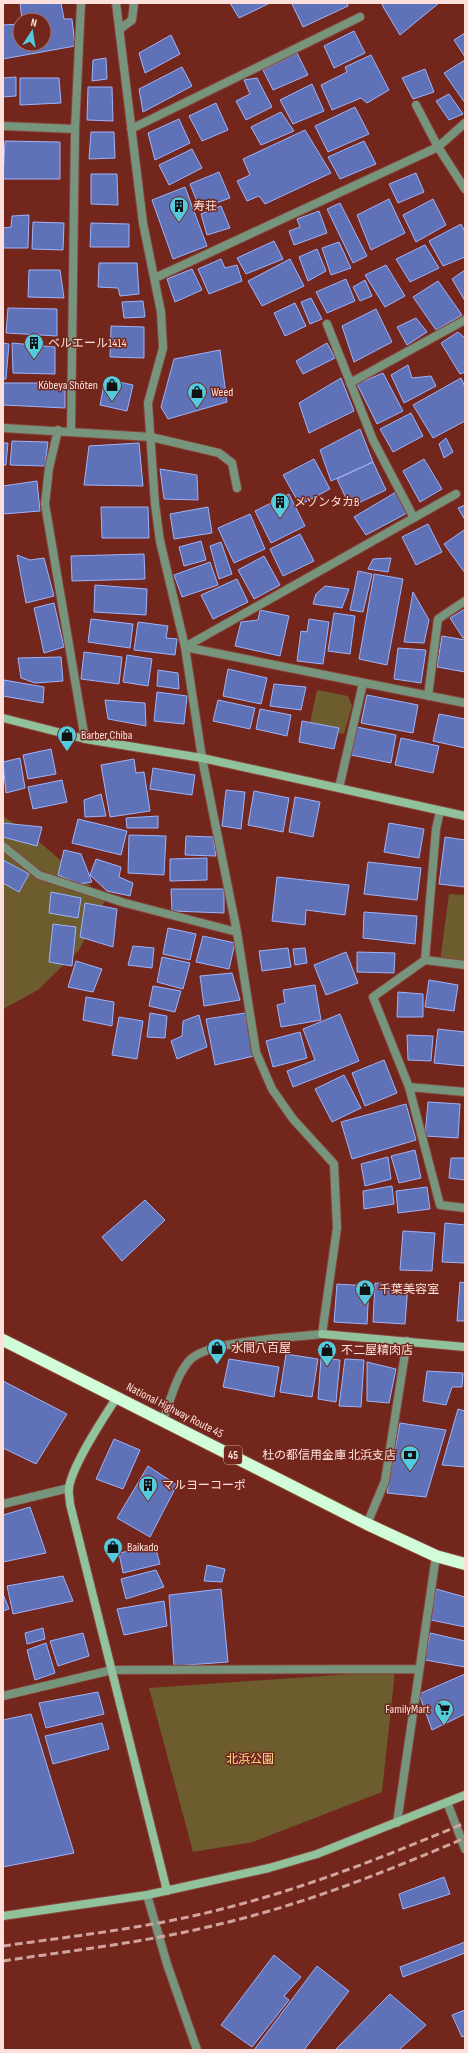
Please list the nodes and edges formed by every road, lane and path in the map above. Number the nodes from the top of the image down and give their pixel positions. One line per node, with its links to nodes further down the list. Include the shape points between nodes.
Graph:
1 (81, 3): 9 (street)
2 (116, 3): 5 (street)
3 (134, 3): 5 (street, via 132,20)
4 (360, 17): 10 (street)
5 (120, 29): 10 (street)
6 (416, 105): 11 (street)
7 (465, 123): 11 (street)
8 (3, 126): 9 (street)
9 (75, 129): 19 (street)
10 (131, 129): 13 (street, via 143,223)
11 (438, 147): 12 (street); 13 (street)
12 (465, 189)
13 (156, 278): 20 (street, via 163,348 148,403)
14 (465, 320): 16 (street)
15 (327, 324): 16 (street)
16 (350, 383): 23 (street, via 373,440)
17 (3, 428): 18 (street)
18 (58, 430): 19 (street); 30 (street, via 49,468 45,504)
19 (71, 431): 20 (street)
20 (151, 437): 21 (street, via 219,453 232,463); 25 (street, via 160,541)
21 (237, 488)
22 (456, 494): 23 (street)
23 (414, 518): 25 (street)
24 (465, 601): 27 (street, via 438,619)
25 (185, 647): 26 (street); 31 (street)
26 (363, 683): 27 (street); 32 (street)
27 (428, 696): 28 (street)
28 (465, 703)
29 (3, 718): 30 (street)
30 (85, 739): 31 (street)
31 (202, 758): 32 (street); 36 (street)
32 (339, 788): 33 (street)
33 (440, 811): 34 (street); 37 (street, via 436,829)
34 (465, 816)
35 (3, 846): 36 (street, via 39,876 125,903)
36 (237, 932): 42 (street, via 256,1052 269,1083 293,1119 334,1164 337,1228)
37 (425, 960): 38 (street); 39 (street, via 372,997)
38 (465, 965)
39 (410, 1087): 40 (street); 41 (street, via 440,1205)
40 (465, 1092)
41 (465, 1208)
42 (322, 1334): 44 (street); 47 (street, via 233,1344 202,1352 190,1360 179,1378)
43 (3, 1340): 46 (highway, National Highway Route 45 / 45)
44 (407, 1341): 45 (street); 50 (street, via 386,1481)
45 (465, 1347)
46 (118, 1397): 47 (highway, National Highway Route 45 / 45); 48 (street, via 75,1470)
47 (163, 1420): 50 (highway, National Highway Route 45 / 45)
48 (69, 1488): 49 (street); 54 (street, via 70,1504)
49 (3, 1504)
50 (367, 1524): 51 (highway, National Highway Route 45 / 45)
51 (436, 1556): 52 (highway, National Highway Route 45 / 45); 53 (street)
52 (465, 1564)
53 (419, 1669): 54 (street); 58 (street)
54 (112, 1670): 55 (street); 60 (street)
55 (3, 1696)
56 (465, 1795): 57 (street)
57 (447, 1802): 58 (street); 59 (street)
58 (397, 1823): 60 (street, via 317,1854 270,1868)
59 (465, 1849)
60 (167, 1891): 61 (street)
61 (147, 1895): 62 (street); 63 (street, via 167,1964)
62 (3, 1916)
63 (197, 2050)

